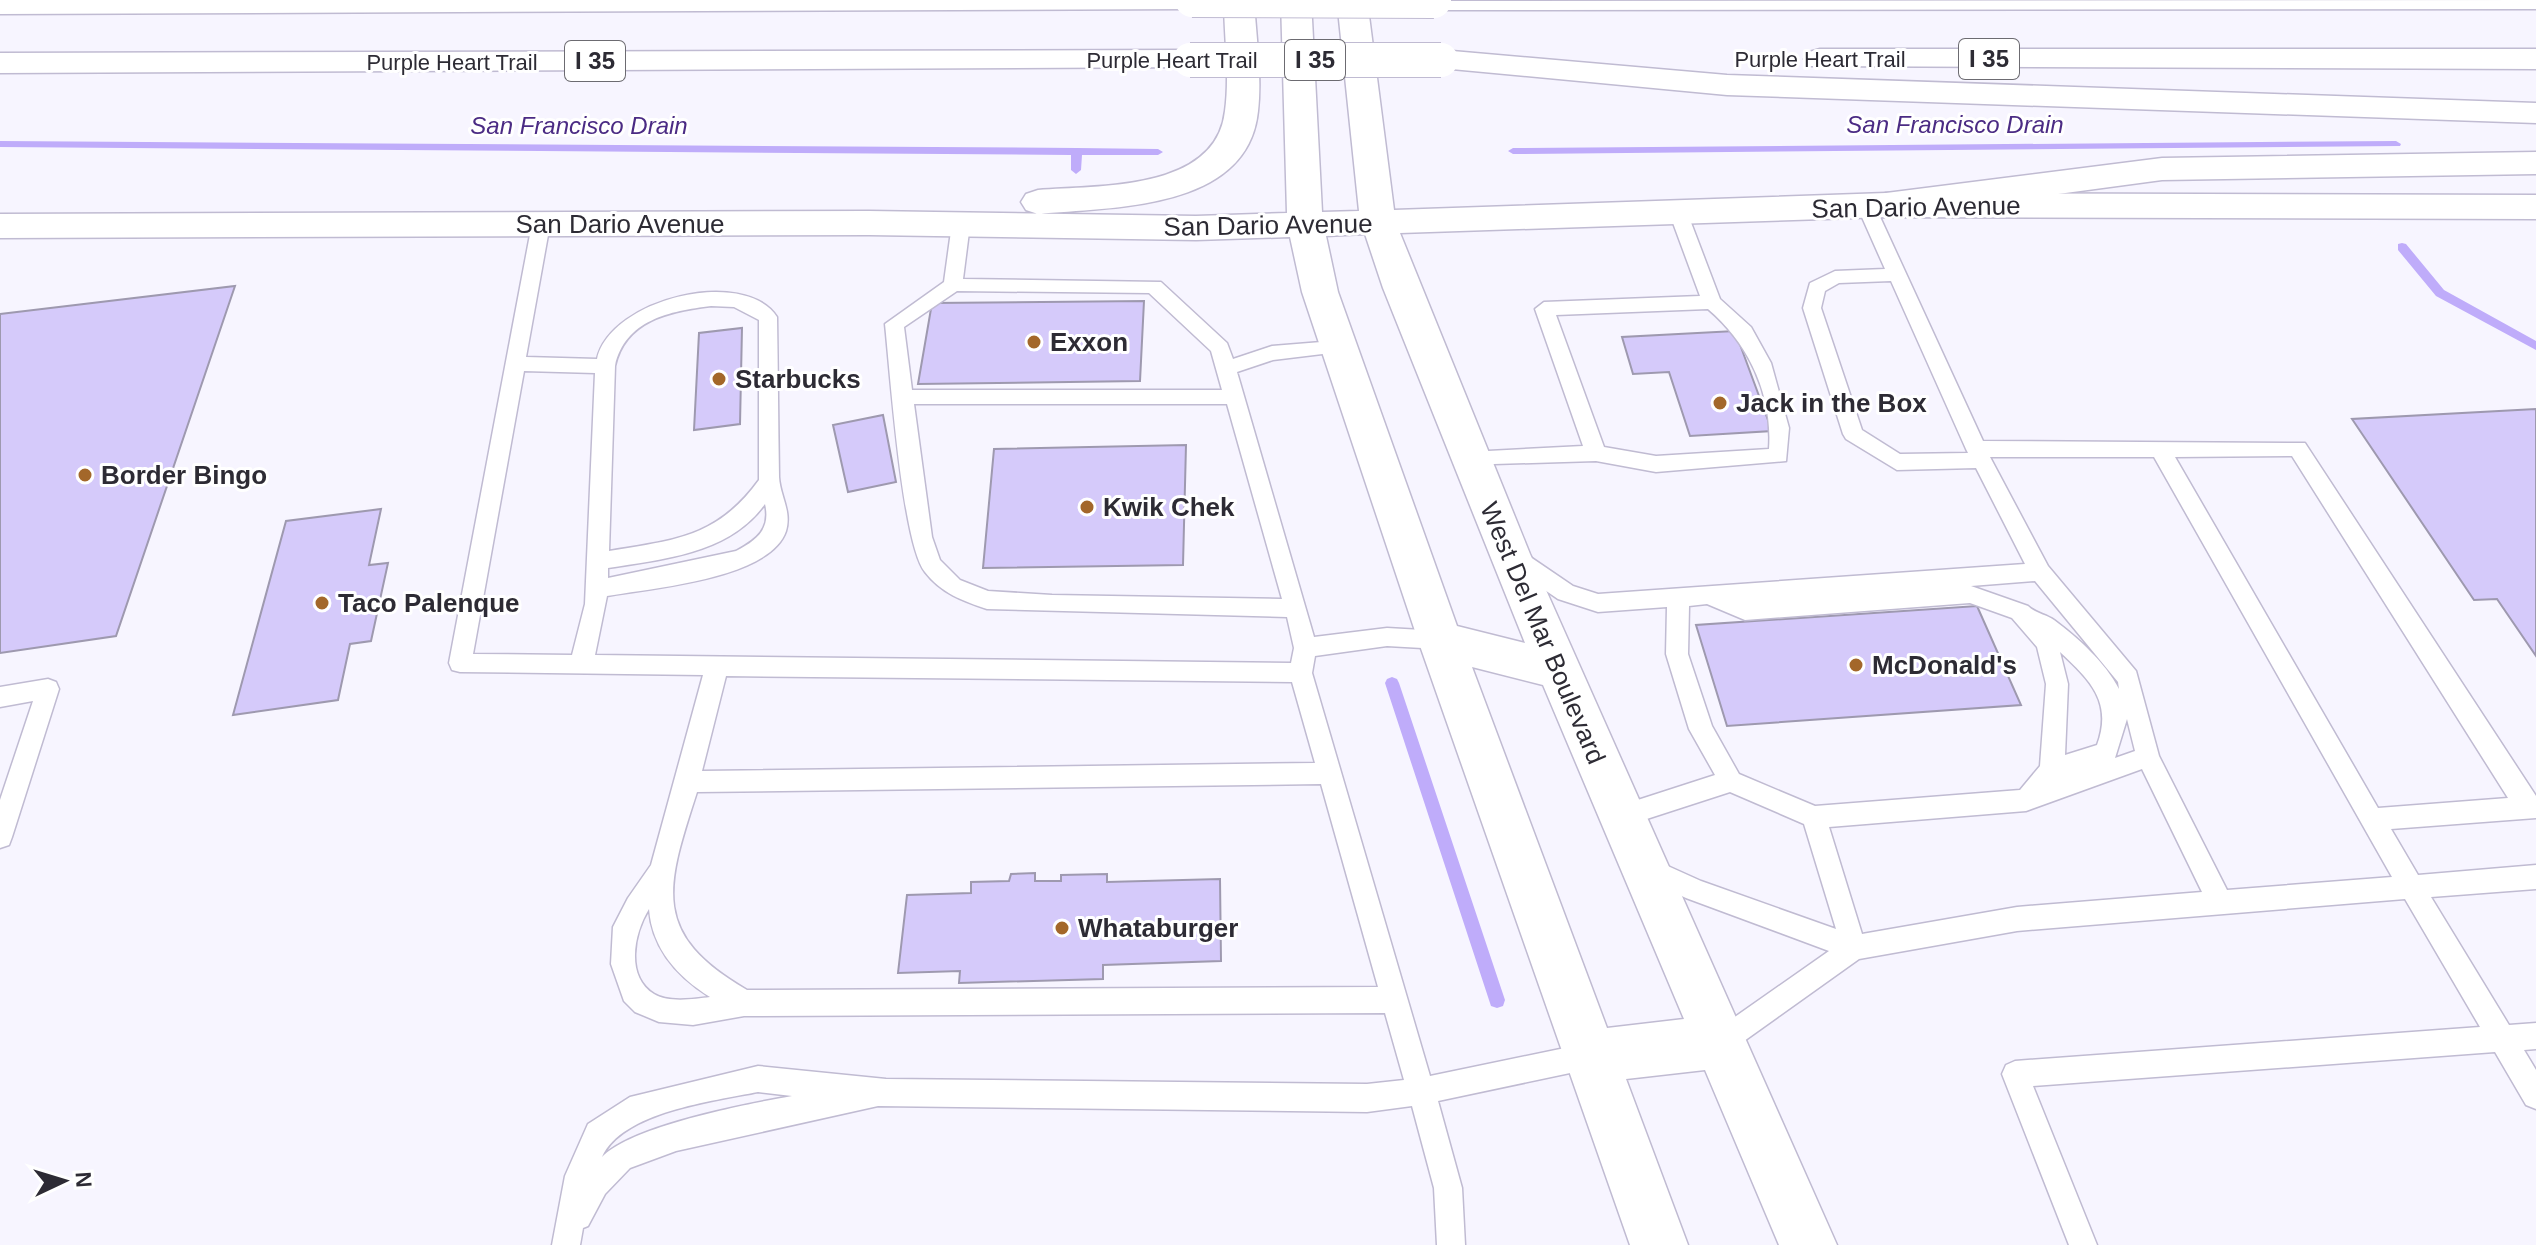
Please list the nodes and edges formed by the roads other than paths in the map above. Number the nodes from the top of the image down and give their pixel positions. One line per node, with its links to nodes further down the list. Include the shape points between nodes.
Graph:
1 (286, 0): 10 (main road)
2 (1192, 0): 7 (main road, I 35, bridge); 10 (main road, I 35)
3 (1239, 0): 19 (main road, via 1242,113 1228,149 1201,172 1164,191)
4 (1296, 0): 24 (main road)
5 (1352, 0): 22 (main road, West Del Mar Boulevard)
6 (2536, 0): 8 (main road, I 35)
7 (1434, 1): 8 (main road, I 35)
8 (1676, 1)
9 (0, 5): 10 (main road, I 35)
10 (362, 5)
11 (2536, 59): 12 (main road, Purple Heart Trail / I 35)
12 (1441, 60): 13 (main road, Purple Heart Trail / I 35, bridge); 14 (main road, via 1727,85)
13 (0, 63)
14 (2536, 113)
15 (2536, 163): 16 (main road, via 2162,169)
16 (1876, 205): 17 (main road, San Dario Avenue); 18 (main road, San Dario Avenue); 25 (lane)
17 (2536, 207)
18 (1678, 212): 22 (main road, San Dario Avenue); 27 (lane)
19 (869, 223): 20 (main road, San Dario Avenue); 21 (main road, San Dario Avenue)
20 (541, 224): 23 (main road, San Dario Avenue); 29 (lane)
21 (961, 224): 24 (main road, San Dario Avenue); 26 (lane)
22 (1379, 224): 24 (main road, San Dario Avenue); 37 (main road, West Del Mar Boulevard)
23 (0, 226)
24 (1306, 226): 28 (main road, via 1320,292)
25 (1897, 275): 36 (lane); 36 (lane, via 1835,277 1817,288 1812,308 1853,434 1897,462)
26 (953, 285): 31 (lane, via 1154,287 1220,348); 32 (lane, via 894,324)
27 (1712, 302): 35 (lane, via 1544,309); 35 (lane, via 1748,335 1775,407 1782,437 1779,456 1656,464)
28 (1339, 345): 31 (lane, via 1272,353); 47 (main road)
29 (516, 364): 30 (lane); 49 (lane, via 460,663)
30 (605, 366): 38 (lane, via 612,340 667,307 724,297 760,307 768,317); 40 (lane)
31 (1225, 369): 33 (lane)
32 (903, 397): 33 (lane); 45 (lane, via 921,537 931,565 952,586 987,600)
33 (1234, 397): 45 (lane)
34 (2160, 449): 36 (lane); 60 (lane, via 2298,448); 63 (lane)
35 (1596, 453): 37 (lane)
36 (1978, 454): 41 (lane)
37 (1469, 460): 39 (main road, West Del Mar Boulevard)
38 (769, 482): 40 (lane, via 730,528 703,541); 42 (lane, via 778,515 775,531 762,547 710,568)
39 (1509, 554): 44 (lane, via 1566,593 1598,603); 51 (main road, West Del Mar Boulevard)
40 (598, 561): 42 (lane)
41 (2040, 572): 43 (lane); 54 (lane, via 2128,678)
42 (597, 589): 49 (lane)
43 (1710, 597): 44 (lane); 46 (lane, via 1745,611 1970,594)
44 (1678, 600): 57 (lane, via 1677,654 1701,729)
45 (1296, 608): 48 (lane)
46 (2020, 612): 55 (lane, via 2047,643 2057,684); 55 (lane, via 2054,630 2112,694 2117,726 2106,752)
47 (1440, 640): 48 (lane, via 1387,637); 51 (main road); 76 (main road)
48 (1305, 648): 52 (lane)
49 (581, 665): 50 (lane)
50 (717, 666): 52 (lane); 58 (lane)
51 (1559, 670): 61 (main road, West Del Mar Boulevard)
52 (1301, 673): 56 (lane)
53 (0, 697): 64 (lane, via 48,689)
54 (2148, 757): 59 (lane); 69 (lane)
55 (2052, 770): 59 (lane)
56 (1329, 773): 58 (lane); 71 (lane)
57 (1731, 781): 61 (lane); 62 (lane)
58 (688, 782): 66 (lane)
59 (2026, 800): 62 (lane)
60 (2532, 807): 63 (lane)
61 (1622, 816): 65 (main road, West Del Mar Boulevard)
62 (1814, 817): 70 (lane)
63 (2373, 819): 68 (lane)
64 (0, 837)
65 (1644, 866): 70 (lane); 75 (main road, West Del Mar Boulevard)
66 (659, 874): 72 (lane, via 665,928 682,960); 72 (lane, via 627,924 621,954 629,990 649,1007 673,1012)
67 (2536, 877): 68 (lane)
68 (2411, 887): 69 (lane); 74 (lane)
69 (2220, 902): 70 (lane, via 2017,919)
70 (1854, 948): 75 (lane)
71 (1394, 1000): 72 (lane); 77 (lane)
72 (744, 1003)
73 (2536, 1036): 74 (lane)
74 (2502, 1038): 79 (lane); 84 (lane, via 2015,1074)
75 (1721, 1042): 76 (main road); 83 (main road, West Del Mar Boulevard)
76 (1589, 1056): 77 (lane); 82 (main road)
77 (1421, 1091): 78 (lane, via 1367,1098); 81 (lane, via 1439,1151 1454,1229)
78 (886, 1093): 80 (lane, via 774,1113 676,1137 621,1157 595,1184); 80 (lane, via 758,1079 630,1111 598,1134 579,1176)
79 (2536, 1095)
80 (566, 1242)
81 (1451, 1245)
82 (1659, 1245)
83 (1808, 1245)
84 (2083, 1245)

